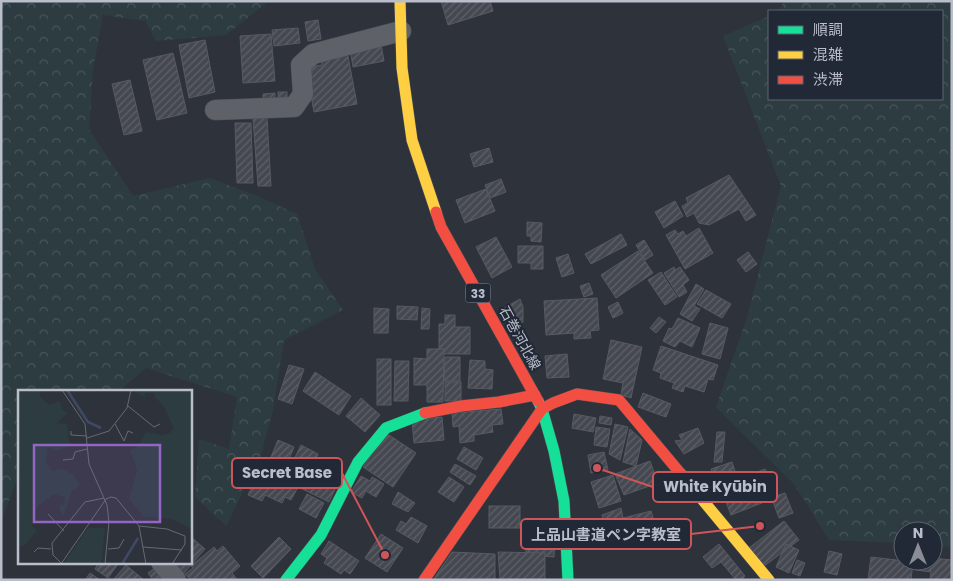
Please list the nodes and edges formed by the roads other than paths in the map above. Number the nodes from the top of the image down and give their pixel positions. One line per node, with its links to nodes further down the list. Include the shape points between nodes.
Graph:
1 (400, 1): 2 (street, 石巻河北線 / 33)
2 (401, 31): 3 (street, via 312,54 301,65 303,94 294,107); 4 (street, 石巻河北線 / 33, via 402,68 412,140 441,227)
3 (216, 110)
4 (535, 395): 5 (street, 石巻河北線 / 33); 8 (street, via 427,412 386,428 358,462 321,535)
5 (542, 409): 9 (street); 10 (street, 石巻河北線 / 33, via 564,501); 11 (street, via 578,394 619,400)
6 (163, 564): 7 (street)
7 (176, 580)
8 (286, 580)
9 (424, 580)
10 (568, 580)
11 (769, 580)

